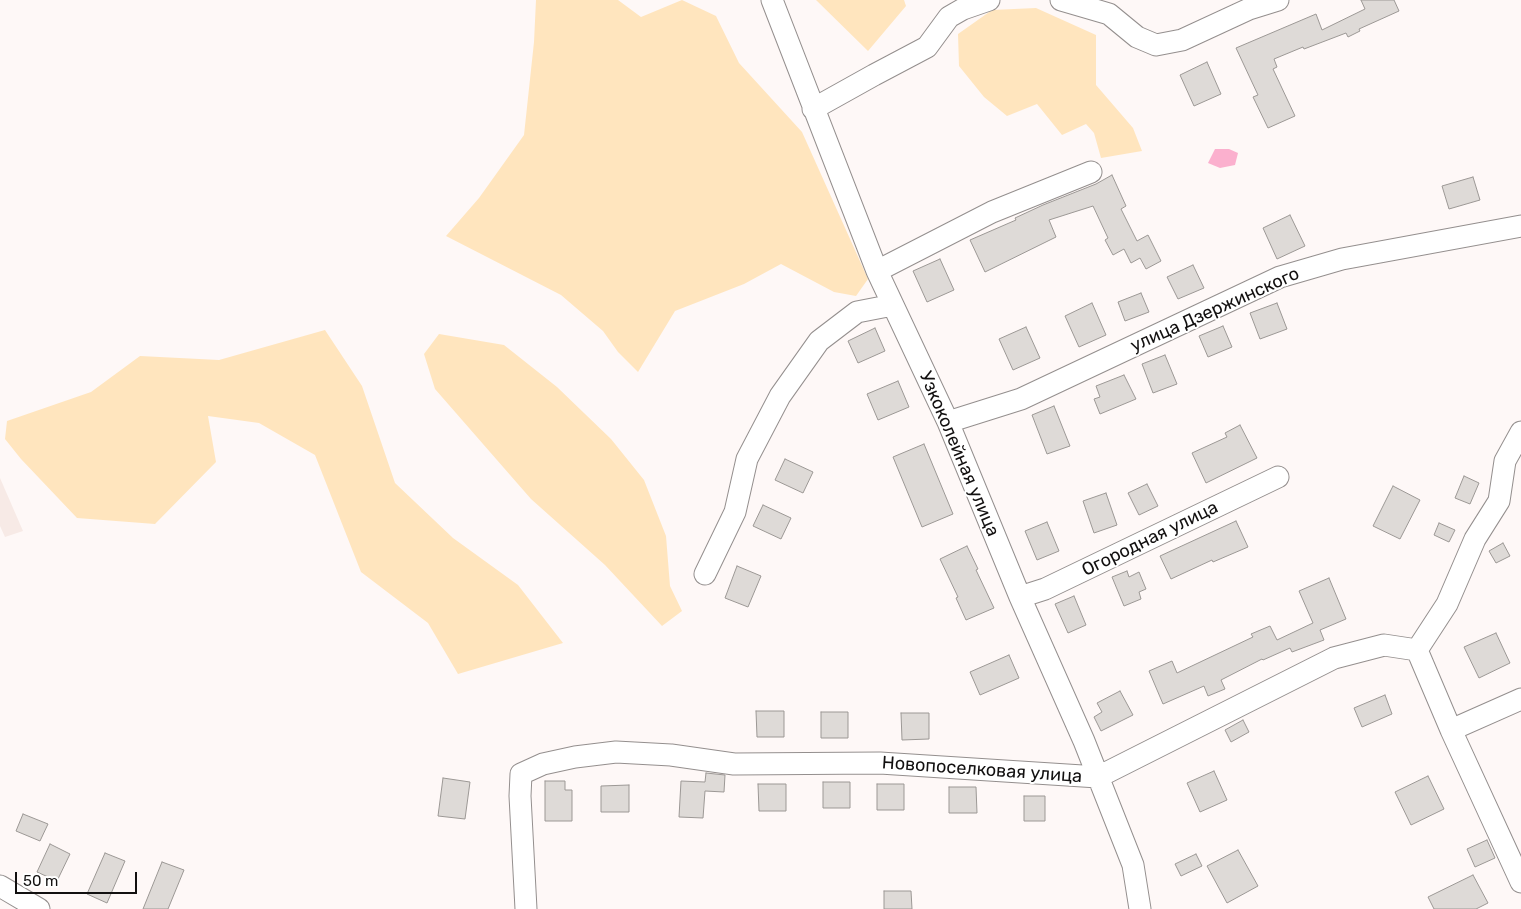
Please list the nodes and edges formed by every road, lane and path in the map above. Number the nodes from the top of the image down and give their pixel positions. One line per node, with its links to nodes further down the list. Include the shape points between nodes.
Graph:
1 (772, 0): 6 (street, Узкоколейная улица)
2 (989, 0): 5 (street, via 963,9)
3 (1062, 0): 4 (street, via 1109,14 1137,37 1156,45 1182,40 1249,9)
4 (1278, 0)
5 (948, 9): 6 (street, via 927,47)
6 (813, 109): 9 (street, Узкоколейная улица)
7 (1091, 172): 9 (street, via 992,212)
8 (1521, 226): 11 (street, улица Дзержинского, via 1342,259 1280,277 1021,399)
9 (877, 271): 10 (street, Узкоколейная улица)
10 (893, 305): 11 (street, Узкоколейная улица); 14 (street, via 856,312 819,341 786,388 747,459 735,512)
11 (948, 422): 15 (street, Узкоколейная улица)
12 (1521, 432): 16 (street, via 1505,461 1499,501 1475,539 1447,604)
13 (1278, 477): 15 (street, Огородная улица, via 1045,589)
14 (705, 574)
15 (1020, 597): 19 (street, Узкоколейная улица)
16 (1417, 650): 18 (street); 19 (street, Новопоселковая улица, via 1384,645 1334,658)
17 (1521, 699): 18 (street)
18 (1451, 730): 20 (street)
19 (1098, 777): 23 (street, Новопоселковая улица, via 880,763 734,764 671,755 616,752 543,764 521,774); 24 (street, Узкоколейная улица, via 1134,865)
20 (1521, 882)
21 (0, 886): 22 (street)
22 (39, 909)
23 (526, 909)
24 (1140, 909)

